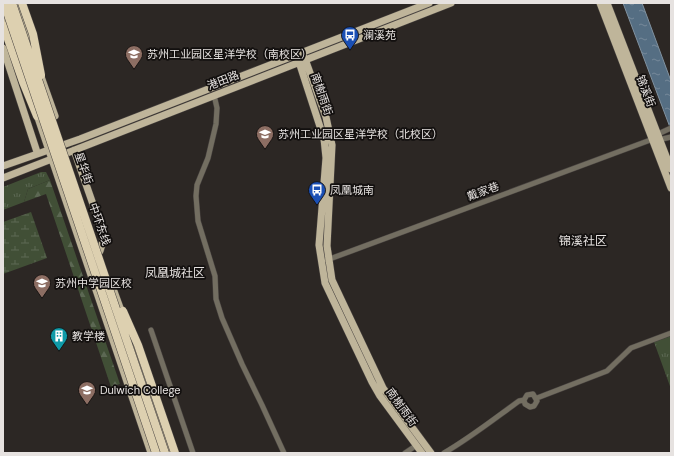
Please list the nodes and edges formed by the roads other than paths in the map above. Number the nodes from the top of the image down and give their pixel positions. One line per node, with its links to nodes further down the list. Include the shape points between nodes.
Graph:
1 (4, 3): 39 (highway, 中环东线, bridge)
2 (12, 3): 15 (highway, 中环东线, bridge)
3 (16, 3): 22 (main road, 星华街)
4 (22, 3): 15 (highway, bridge, via 33,34)
5 (429, 3): 12 (main road, 港田路)
6 (451, 3): 13 (main road, 港田路)
7 (600, 3): 20 (main road, 锦溪街)
8 (607, 3): 18 (main road, 锦溪街)
9 (3, 15): 16 (main road)
10 (3, 25): 16 (highway)
11 (3, 48): 24 (main road)
12 (300, 53): 13 (main road, 南榭雨街); 22 (main road, 港田路)
13 (302, 60): 14 (main road, 港田路); 31 (main road, 南榭雨街, via 324,139 326,158 319,245)
14 (214, 95): 25 (main road, 港田路); 44 (street, via 217,108 216,124 198,185 198,221 215,276 216,299 222,318)
15 (49, 111): 32 (highway, 中环东线, bridge)
16 (38, 116): 23 (main road)
17 (670, 128): 18 (street)
18 (657, 133): 20 (street); 21 (main road, 锦溪街)
19 (671, 137): 21 (street)
20 (653, 139): 21 (street); 30 (main road, 锦溪街); 31 (street, 戴家巷)
21 (660, 141): 28 (main road, 锦溪街)
22 (64, 144): 23 (main road, 港田路); 25 (main road, 星华街)
23 (48, 149): 24 (main road, 港田路); 26 (main road)
24 (38, 152): 27 (main road, 港田路)
25 (71, 152): 26 (main road, 港田路); 41 (main road, 星华街, via 102,230 103,241 100,251)
26 (52, 159): 29 (main road, 港田路); 38 (main road)
27 (3, 166)
28 (671, 169)
29 (3, 178)
30 (671, 188)
31 (324, 261): 37 (main road, 南榭雨街, via 325,283 363,366 380,396); 47 (main road, 南榭雨街, via 373,372)
32 (103, 269): 40 (highway, 中环东线, bridge); 42 (highway, bridge, via 138,345)
33 (151, 330): 43 (street)
34 (671, 333): 35 (street, via 631,348 607,371)
35 (536, 398): 36 (street, via 529,394); 36 (street, via 536,403 532,407 526,405)
36 (524, 400): 48 (street)
37 (417, 446): 45 (street); 46 (main road, 南榭雨街)
38 (151, 453)
39 (156, 453)
40 (165, 453)
41 (170, 453)
42 (175, 453)
43 (193, 453)
44 (284, 453)
45 (405, 453)
46 (422, 453)
47 (431, 453)
48 (444, 453)

